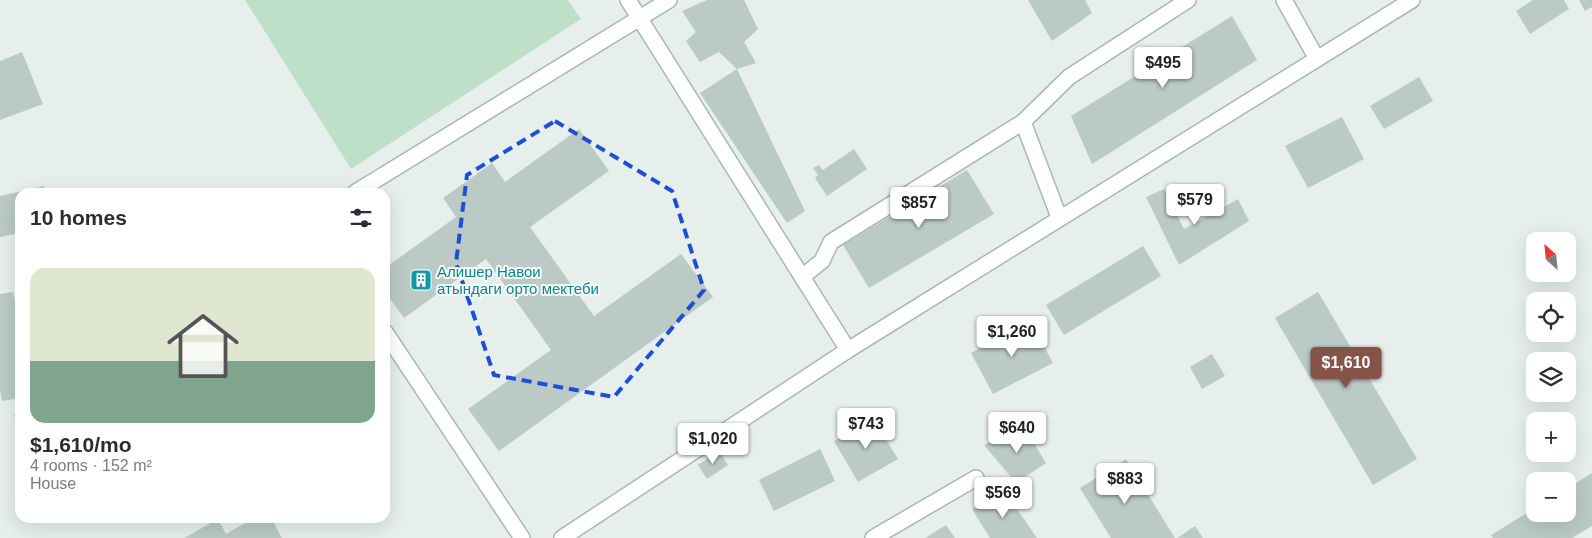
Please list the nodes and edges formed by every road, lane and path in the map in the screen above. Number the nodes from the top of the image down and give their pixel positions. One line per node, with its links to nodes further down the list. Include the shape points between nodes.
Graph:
1 (628, 0): 6 (street)
2 (669, 0): 6 (street)
3 (1188, 0): 8 (street, via 1069,77)
4 (1284, 0): 7 (street)
5 (1412, 0): 7 (street)
6 (640, 19): 9 (street); 11 (street)
7 (1317, 59): 10 (street)
8 (1023, 122): 10 (street); 11 (street, via 831,242 822,261)
9 (363, 188)
10 (1059, 217): 13 (street)
11 (802, 277): 13 (street)
12 (390, 340): 15 (street)
13 (848, 350): 16 (street)
14 (976, 478): 17 (street)
15 (522, 538)
16 (562, 538)
17 (874, 538)

